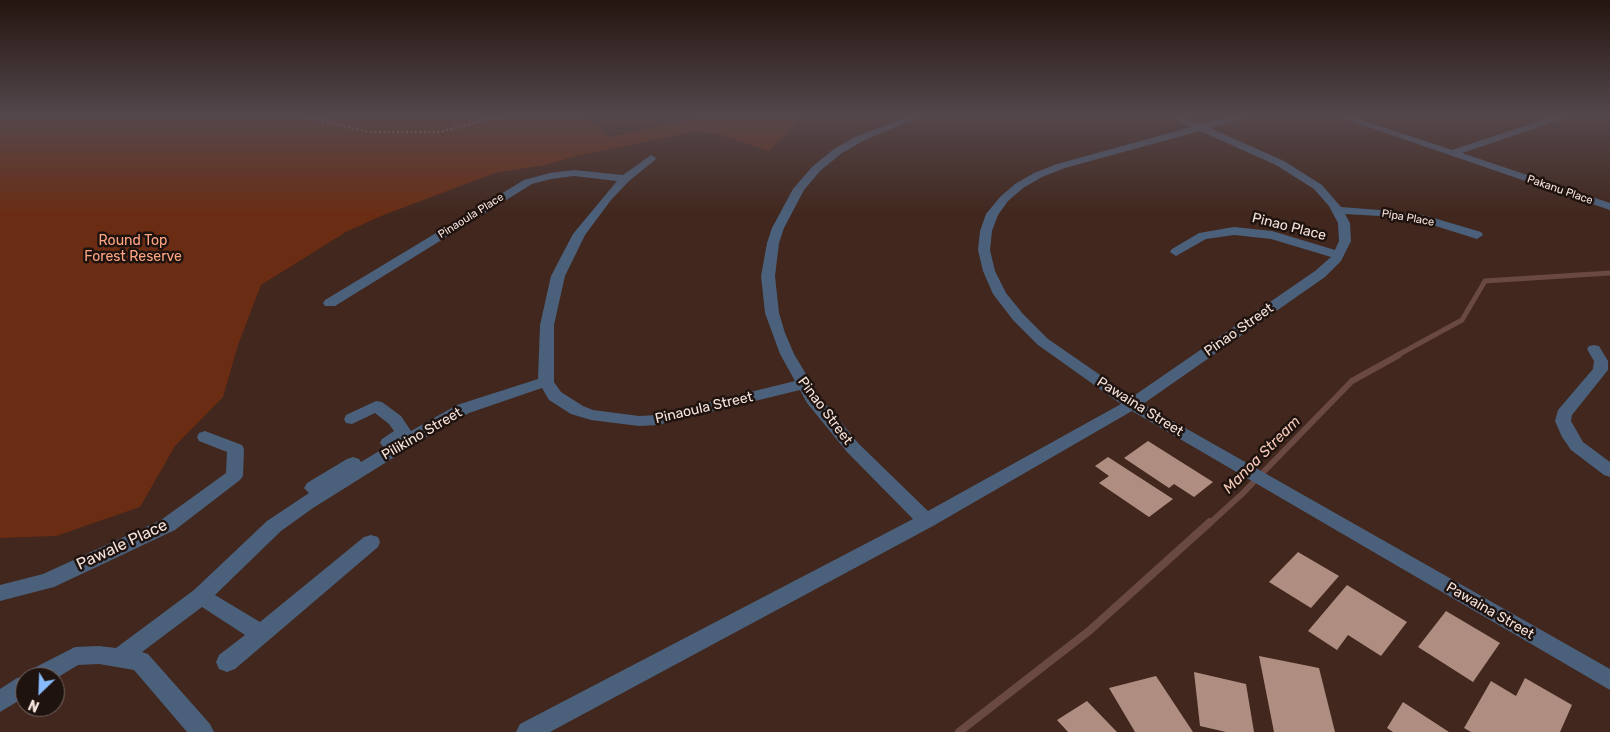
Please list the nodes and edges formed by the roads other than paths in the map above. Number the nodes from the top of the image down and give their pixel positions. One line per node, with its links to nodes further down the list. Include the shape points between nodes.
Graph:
1 (843, 149): 17 (street, Pinao Street, via 826,160 799,189 772,243 769,294 772,313 787,354)
2 (1121, 149): 18 (street, Pawaina Street, via 1038,174 1019,186 992,214 984,250 1000,294 1018,317 1069,362)
3 (1251, 149): 10 (street, via 1294,170 1318,187)
4 (1441, 149): 6 (street, Pakanu Place)
5 (1464, 149): 6 (street)
6 (1453, 153): 9 (street, Pakanu Place)
7 (651, 158): 8 (street)
8 (625, 179): 14 (street, Pinaoula Place, via 574,173 528,182); 16 (street, via 579,234 558,276 547,326)
9 (1610, 207)
10 (1337, 210): 11 (street, Pipa Place, via 1417,218); 13 (street, via 1345,232)
11 (1477, 235)
12 (1176, 252): 13 (street, Pinao Place, via 1203,236 1234,231 1272,235)
13 (1339, 255): 18 (street, Pinao Street, via 1320,274)
14 (330, 303)
15 (1594, 349): 21 (street, via 1601,361 1600,370 1564,414 1563,421 1577,446)
16 (546, 382): 17 (street, Pinaoula Street, via 555,396 577,410 606,418 639,421 657,420); 22 (street, Pilikino Street, via 463,409)
17 (804, 384): 23 (street, Pinao Street, via 847,442)
18 (1132, 404): 23 (street, Pinao Street); 31 (street, Pawaina Street)
19 (352, 419): 22 (street, via 376,406 395,420 404,433 310,490)
20 (205, 437): 25 (street, Pawale Place, via 236,449 234,476 168,525 47,580)
21 (1610, 471)
22 (306, 503): 26 (street, Pilikino Street, via 274,526)
23 (926, 521): 35 (street, Pinao Street)
24 (372, 542): 27 (street)
25 (0, 593)
26 (201, 596): 27 (street); 28 (street, Pilikino Street)
27 (261, 634): 29 (street)
28 (120, 657): 30 (street, via 75,656); 34 (street, via 140,662)
29 (227, 662)
30 (56, 667)
31 (1610, 680)
32 (15, 692): 33 (street)
33 (0, 702)
34 (202, 732)
35 (528, 732)

